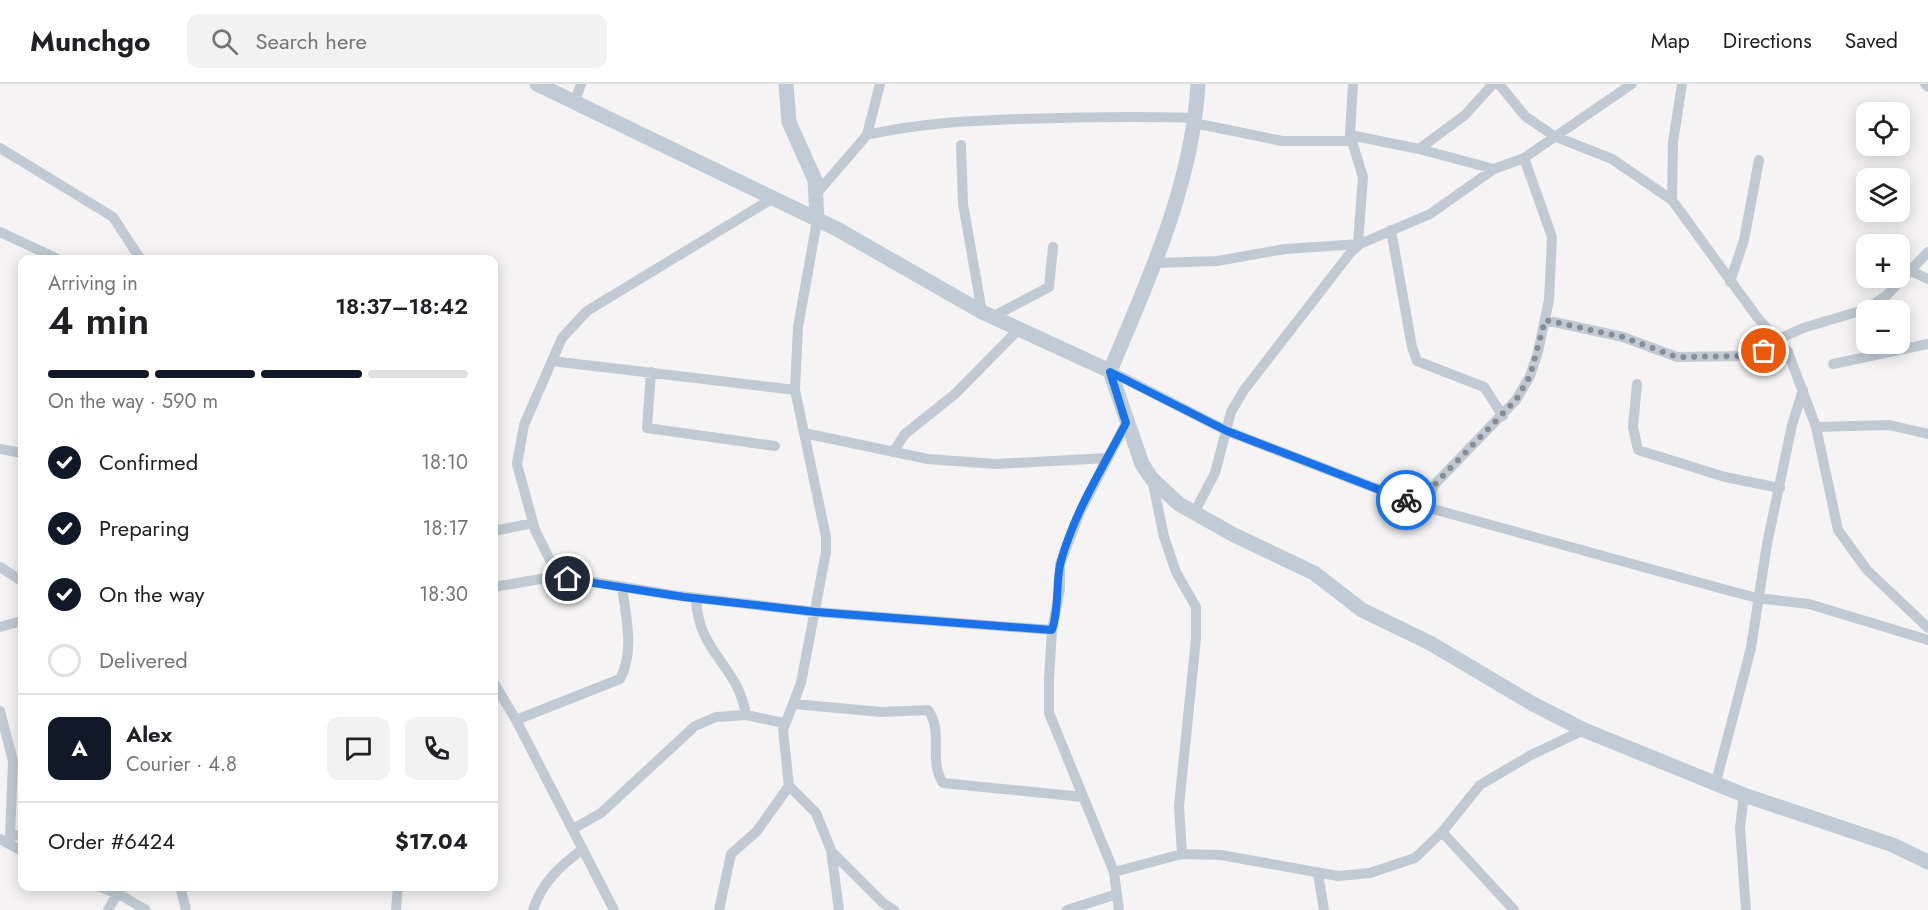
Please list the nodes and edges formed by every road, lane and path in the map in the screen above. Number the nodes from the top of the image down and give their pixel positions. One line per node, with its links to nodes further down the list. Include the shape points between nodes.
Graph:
1 (537, 84): 11 (street)
2 (581, 84): 11 (street)
3 (786, 84): 22 (street, via 789,122)
4 (880, 84): 13 (street)
5 (1198, 84): 12 (street)
6 (1353, 84): 15 (street)
7 (1493, 84): 18 (street, via 1465,115)
8 (1499, 84): 14 (street, via 1525,116)
9 (1632, 84): 14 (street)
10 (1682, 84): 24 (street, via 1673,142)
11 (575, 101): 23 (street)
12 (1195, 120): 13 (street, via 1124,116 984,121 905,126); 15 (street, via 1282,141); 33 (street, via 1186,174)
13 (867, 135): 22 (street)
14 (1554, 136): 19 (street); 24 (street, via 1612,159)
15 (1351, 138): 18 (street); 28 (street, via 1363,177)
16 (961, 145): 37 (street, via 963,204)
17 (0, 148): 32 (street, via 112,217)
18 (1419, 148): 21 (street)
19 (1524, 158): 21 (street); 38 (street, via 1552,237)
20 (1759, 160): 36 (street, via 1744,240)
21 (1494, 169): 26 (street, via 1430,214)
22 (817, 193): 25 (street)
23 (775, 197): 25 (street); 42 (street, via 587,311 562,338)
24 (1672, 200): 36 (street)
25 (817, 221): 37 (street); 47 (street, via 798,327)
26 (1392, 230): 28 (street); 49 (street, via 1417,361 1484,387)
27 (0, 232): 31 (street)
28 (1359, 244): 33 (street, via 1285,249 1217,261); 52 (street, via 1244,390 1231,412)
29 (1053, 247): 37 (street, via 1049,287)
30 (1928, 252): 34 (street)
31 (48, 255)
32 (137, 255)
33 (1155, 263): 45 (street)
34 (1911, 271): 35 (street); 40 (street, via 1867,309 1803,328)
35 (1928, 279)
36 (1730, 282): 40 (street)
37 (987, 315): 39 (street)
38 (1545, 320): 40 (street, via 1623,337 1677,357 1744,356); 49 (street, via 1530,376)
39 (1018, 330): 45 (street); 58 (street, via 955,394 905,434)
40 (1780, 344): 48 (street)
41 (1928, 344): 43 (street)
42 (552, 361): 44 (street); 64 (street, via 524,424 518,450 517,464)
43 (1833, 364)
44 (651, 372): 47 (street); 55 (street, via 647,428)
45 (1110, 372): 50 (street); 52 (street)
46 (1637, 384): 61 (street, via 1634,428 1638,450 1725,477)
47 (795, 390): 53 (street)
48 (1803, 390): 51 (street); 61 (street)
49 (1503, 416): 62 (street, via 1436,483)
50 (1126, 423): 59 (street); 60 (street)
51 (1816, 428): 54 (street, via 1889,425); 76 (street, via 1838,530 1868,570)
52 (1227, 431): 62 (street); 63 (street, via 1215,473)
53 (804, 433): 58 (street); 73 (street, via 826,537)
54 (1928, 434)
55 (775, 446)
56 (0, 449): 57 (street)
57 (18, 452)
58 (893, 452): 59 (street, via 996,464)
59 (1108, 458): 77 (street, via 1076,521 1060,564 1060,589)
60 (1152, 479): 63 (street); 95 (street, via 1164,537 1176,572 1196,608 1179,806)
61 (1780, 488): 72 (street)
62 (1422, 506): 72 (street)
63 (1194, 513): 85 (street, via 1314,573 1362,610)
64 (533, 523): 65 (street); 67 (street)
65 (498, 530)
66 (0, 567): 68 (street)
67 (558, 576): 69 (street); 70 (street)
68 (18, 578)
69 (498, 586)
70 (622, 587): 71 (street); 83 (street, via 628,634 626,668 620,679)
71 (696, 598): 73 (street); 82 (street, via 702,635 735,680)
72 (1757, 598): 78 (street, via 1809,604); 86 (street, via 1751,648)
73 (816, 612): 77 (street); 80 (street)
74 (18, 622): 75 (street)
75 (0, 627)
76 (1928, 628)
77 (1052, 630): 89 (street, via 1049,713)
78 (1928, 640)
79 (498, 690): 83 (street)
80 (794, 705): 84 (street); 89 (street, via 881,712 928,710 934,718 936,773 942,783)
81 (0, 711): 92 (street, via 13,761)
82 (746, 715): 84 (street); 90 (street, via 716,717 695,726 601,813)
83 (516, 720): 90 (street)
84 (784, 723): 87 (street)
85 (1584, 730): 86 (street); 91 (street, via 1480,785)
86 (1716, 782): 88 (street)
87 (789, 786): 94 (street, via 816,813); 110 (street, via 758,831 731,854)
88 (1744, 795): 96 (street, via 1893,845); 117 (street, via 1740,828)
89 (1083, 797): 97 (street)
90 (573, 829): 93 (street)
91 (1442, 832): 98 (street, via 1414,858 1370,873); 116 (street)
92 (6, 839)
93 (583, 849): 108 (street, via 545,883); 109 (street)
94 (831, 850): 111 (street); 112 (street)
95 (1182, 854): 97 (street); 98 (street, via 1221,855)
96 (1928, 861)
97 (1114, 872): 103 (street)
98 (1318, 874): 115 (street)
99 (119, 891): 104 (street)
100 (121, 891): 105 (street)
101 (181, 891): 106 (street)
102 (398, 891): 107 (street)
103 (1117, 894): 113 (street); 114 (street)
104 (108, 910)
105 (146, 910)
106 (186, 910)
107 (396, 910)
108 (533, 910)
109 (614, 910)
110 (719, 910)
111 (839, 910)
112 (894, 910)
113 (1067, 910)
114 (1119, 910)
115 (1324, 910)
116 (1514, 910)
117 (1746, 910)

